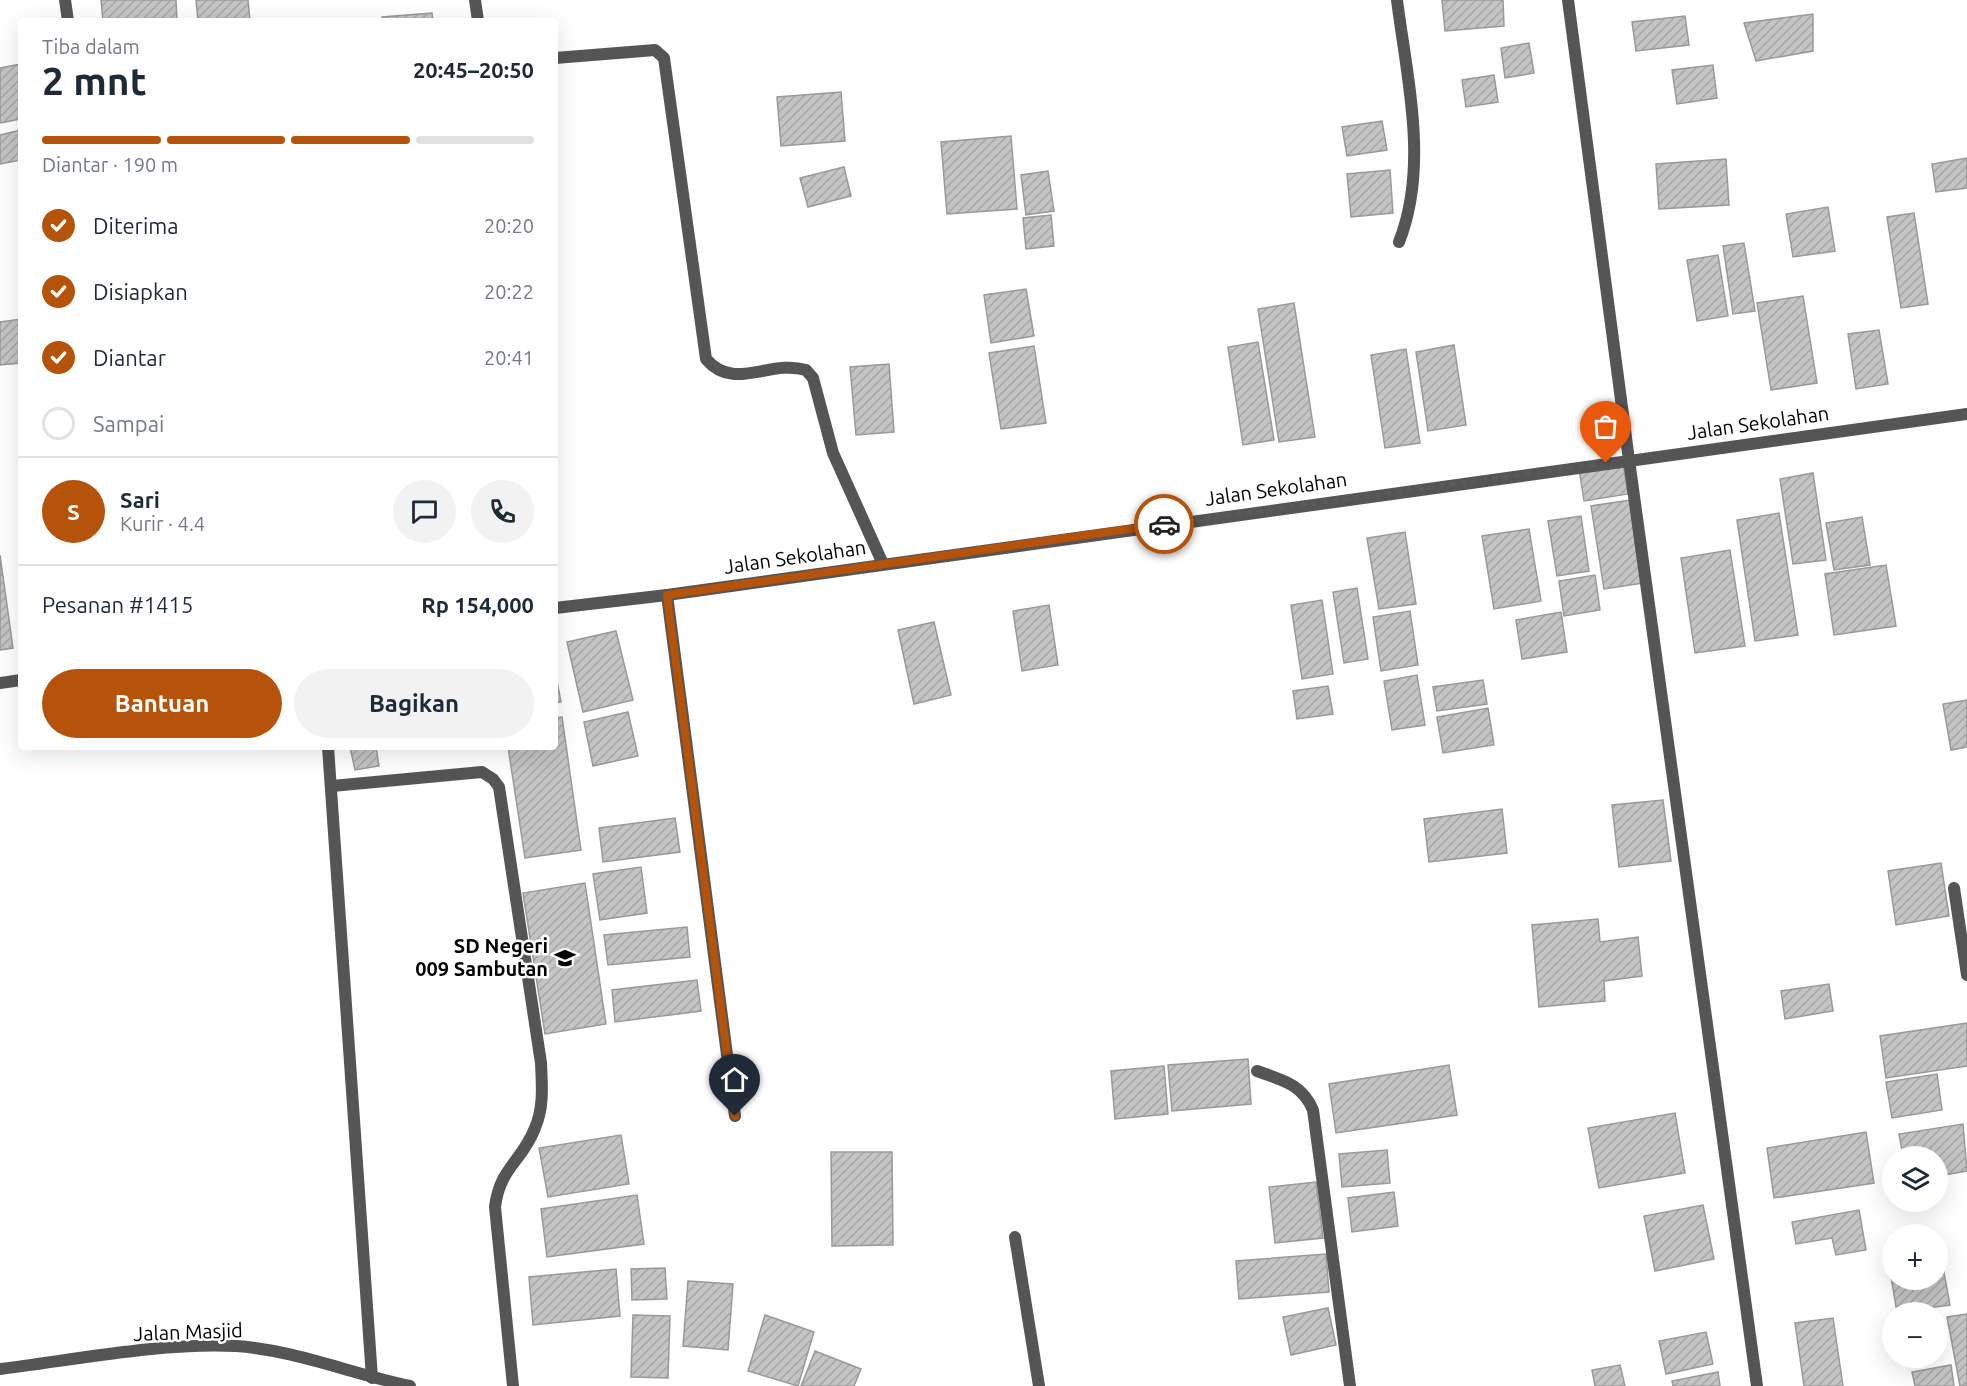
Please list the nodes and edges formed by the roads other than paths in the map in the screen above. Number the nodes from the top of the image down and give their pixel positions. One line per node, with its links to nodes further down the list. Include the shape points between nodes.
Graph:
1 (65, 0): 5 (street)
2 (475, 0): 6 (street)
3 (1397, 0): 8 (street, via 1412,116 1415,185 1409,218)
4 (1568, 0): 10 (street)
5 (68, 18)
6 (478, 18)
7 (558, 58): 11 (street, via 655,50 664,58 706,359 719,372 732,375 783,367 807,370 813,378 833,453)
8 (1399, 242)
9 (1967, 414): 10 (street, Jalan Sekolahan)
10 (1629, 460): 11 (street, Jalan Sekolahan); 29 (street)
11 (883, 564): 12 (street, Jalan Sekolahan)
12 (667, 595): 13 (street, Jalan Sekolahan); 21 (street)
13 (558, 608)
14 (18, 680): 15 (street)
15 (0, 683)
16 (328, 750): 17 (street)
17 (332, 786): 24 (street); 26 (street, via 482,772 499,787 541,1063 543,1101 523,1151 498,1186 495,1207)
18 (1953, 888): 19 (street)
19 (1967, 975)
20 (1257, 1071): 28 (street, via 1295,1085 1313,1110)
21 (735, 1116)
22 (1015, 1237): 27 (street)
23 (0, 1369): 24 (street, Jalan Masjid, via 179,1348 237,1346 272,1351)
24 (372, 1378): 25 (street, Jalan Masjid)
25 (410, 1386)
26 (513, 1386)
27 (1039, 1386)
28 (1350, 1386)
29 (1757, 1386)

